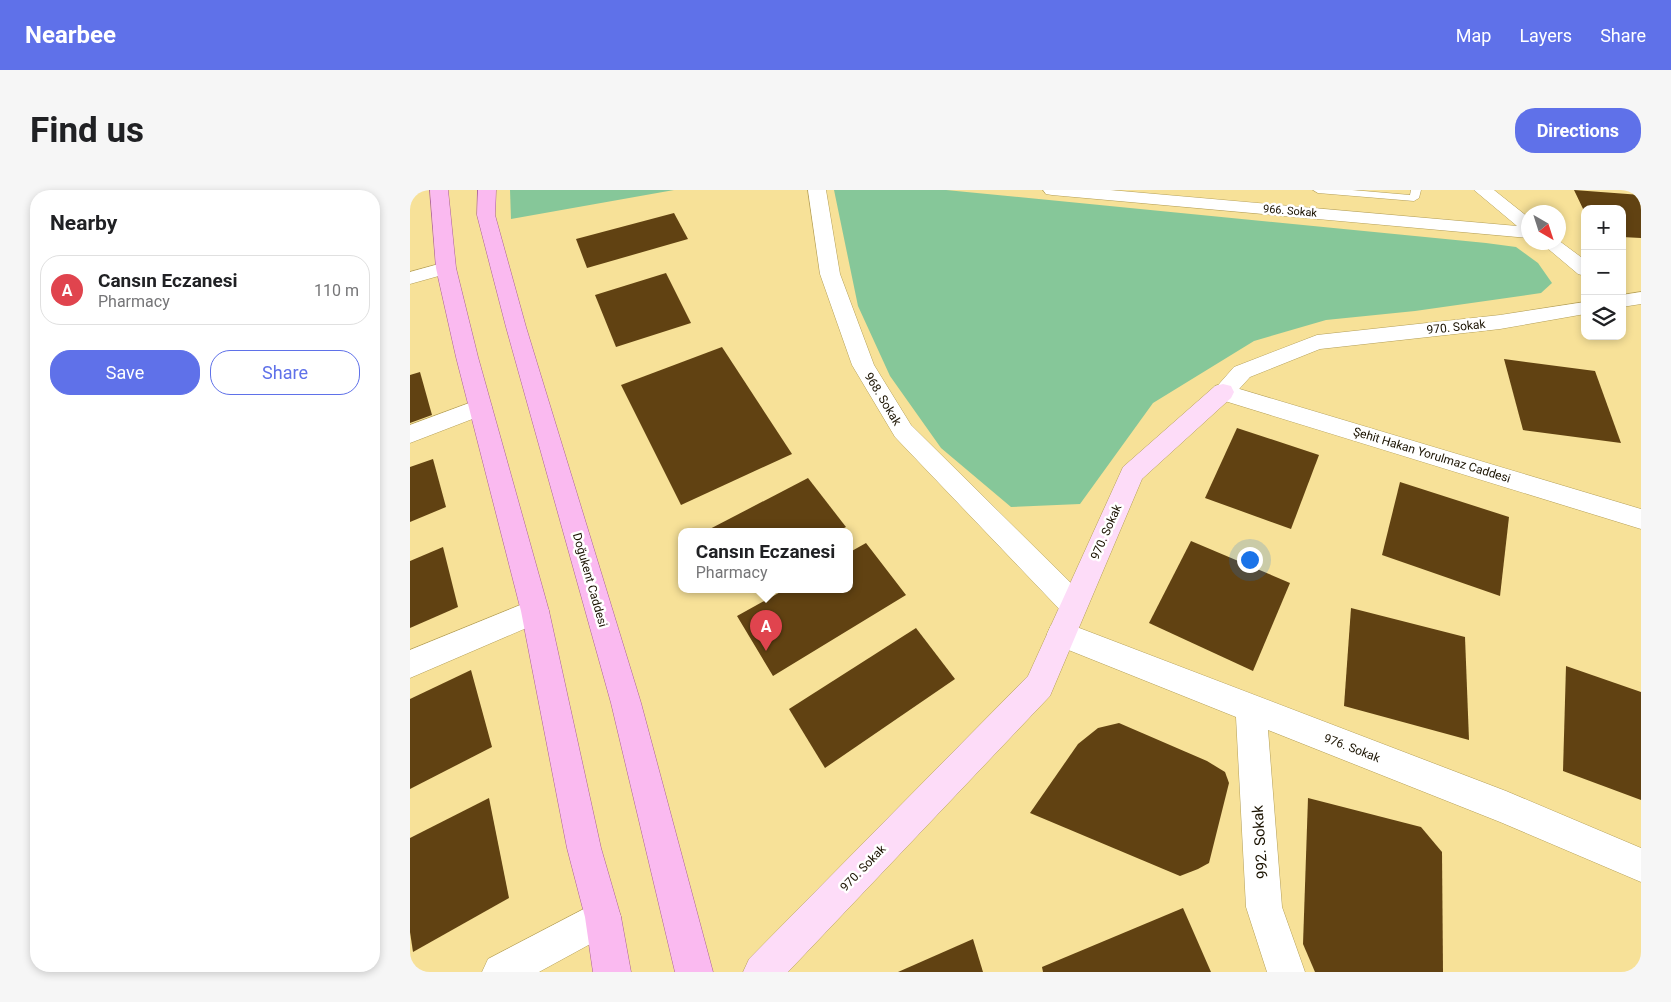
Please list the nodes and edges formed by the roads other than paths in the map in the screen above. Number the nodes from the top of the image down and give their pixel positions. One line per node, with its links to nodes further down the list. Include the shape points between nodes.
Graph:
1 (439, 190): 12 (main road)
2 (487, 190): 28 (main road, Doğukent Caddesi, via 486,215 518,336 626,702)
3 (816, 190): 19 (street, 968. Sokak, via 830,274 863,365 898,423)
4 (1052, 190): 9 (street, 966. Sokak)
5 (1318, 190): 6 (lane, via 1414,198)
6 (1416, 190)
7 (1483, 190): 8 (street)
8 (1521, 220)
9 (1521, 232)
10 (1560, 250): 11 (street)
11 (1581, 267)
12 (446, 268): 13 (street); 16 (main road)
13 (410, 278)
14 (1581, 309): 15 (street, 970. Sokak, via 1500,322 1317,342 1242,372)
15 (1223, 392): 18 (street, Şehit Hakan Yorulmaz Caddesi); 19 (main road, 970. Sokak, via 1132,474)
16 (480, 407): 17 (street); 20 (main road)
17 (410, 434)
18 (1641, 519)
19 (1074, 605): 21 (main road, 970. Sokak)
20 (535, 611): 22 (street); 25 (main road, via 584,848)
21 (1061, 634): 23 (street, 976. Sokak); 29 (main road, 970. Sokak, via 1038,686)
22 (410, 664)
23 (1251, 708): 24 (street, 976. Sokak); 30 (street, 992. Sokak, via 1264,907)
24 (1641, 865)
25 (603, 917): 26 (street); 27 (main road)
26 (502, 972)
27 (612, 972)
28 (694, 972)
29 (762, 972)
30 (1286, 972)

